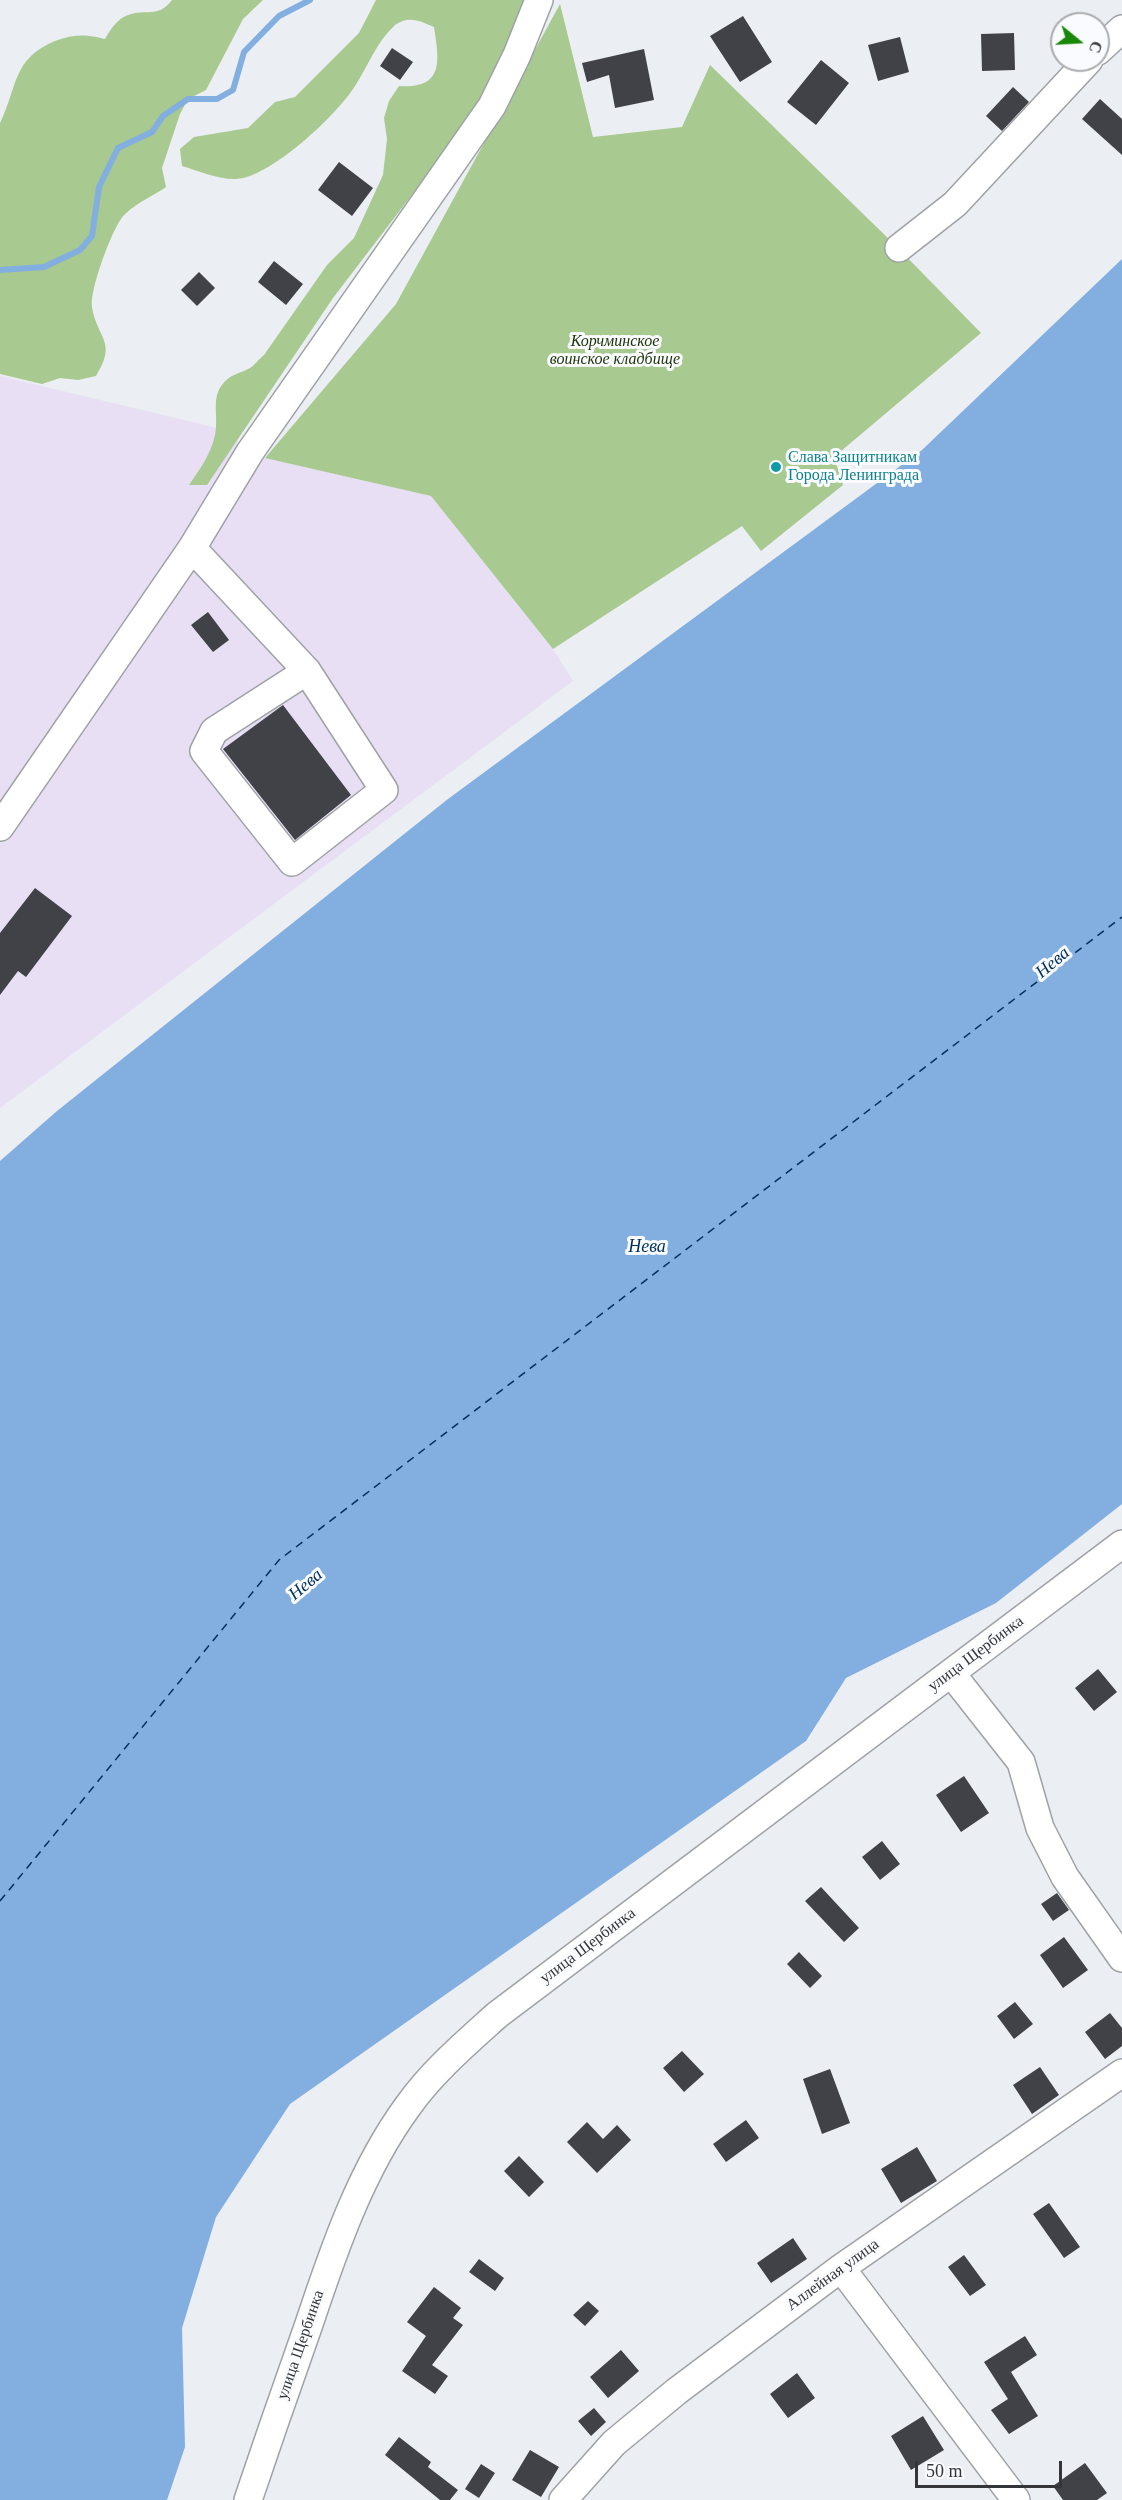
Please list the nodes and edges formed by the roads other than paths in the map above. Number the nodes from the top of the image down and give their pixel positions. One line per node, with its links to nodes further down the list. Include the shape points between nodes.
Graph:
1 (540, 0): 6 (street, via 492,106 249,452)
2 (1122, 29): 3 (street)
3 (1110, 40)
4 (1078, 72): 5 (street, via 955,204)
5 (899, 248)
6 (192, 548): 7 (street); 8 (street)
7 (307, 671): 7 (street, via 384,790 292,861 204,751 214,732)
8 (0, 827)
9 (1122, 1545): 10 (street, улица Щербинка)
10 (951, 1673): 11 (street, via 1021,1762 1040,1828 1065,1877); 14 (street, улица Щербинка, via 496,2015 408,2105 377,2155 329,2266)
11 (1122, 1958)
12 (1122, 2073): 13 (street, Аллейная улица)
13 (842, 2268): 15 (street, Аллейная улица, via 614,2443); 16 (street)
14 (248, 2500)
15 (563, 2500)
16 (1016, 2500)

